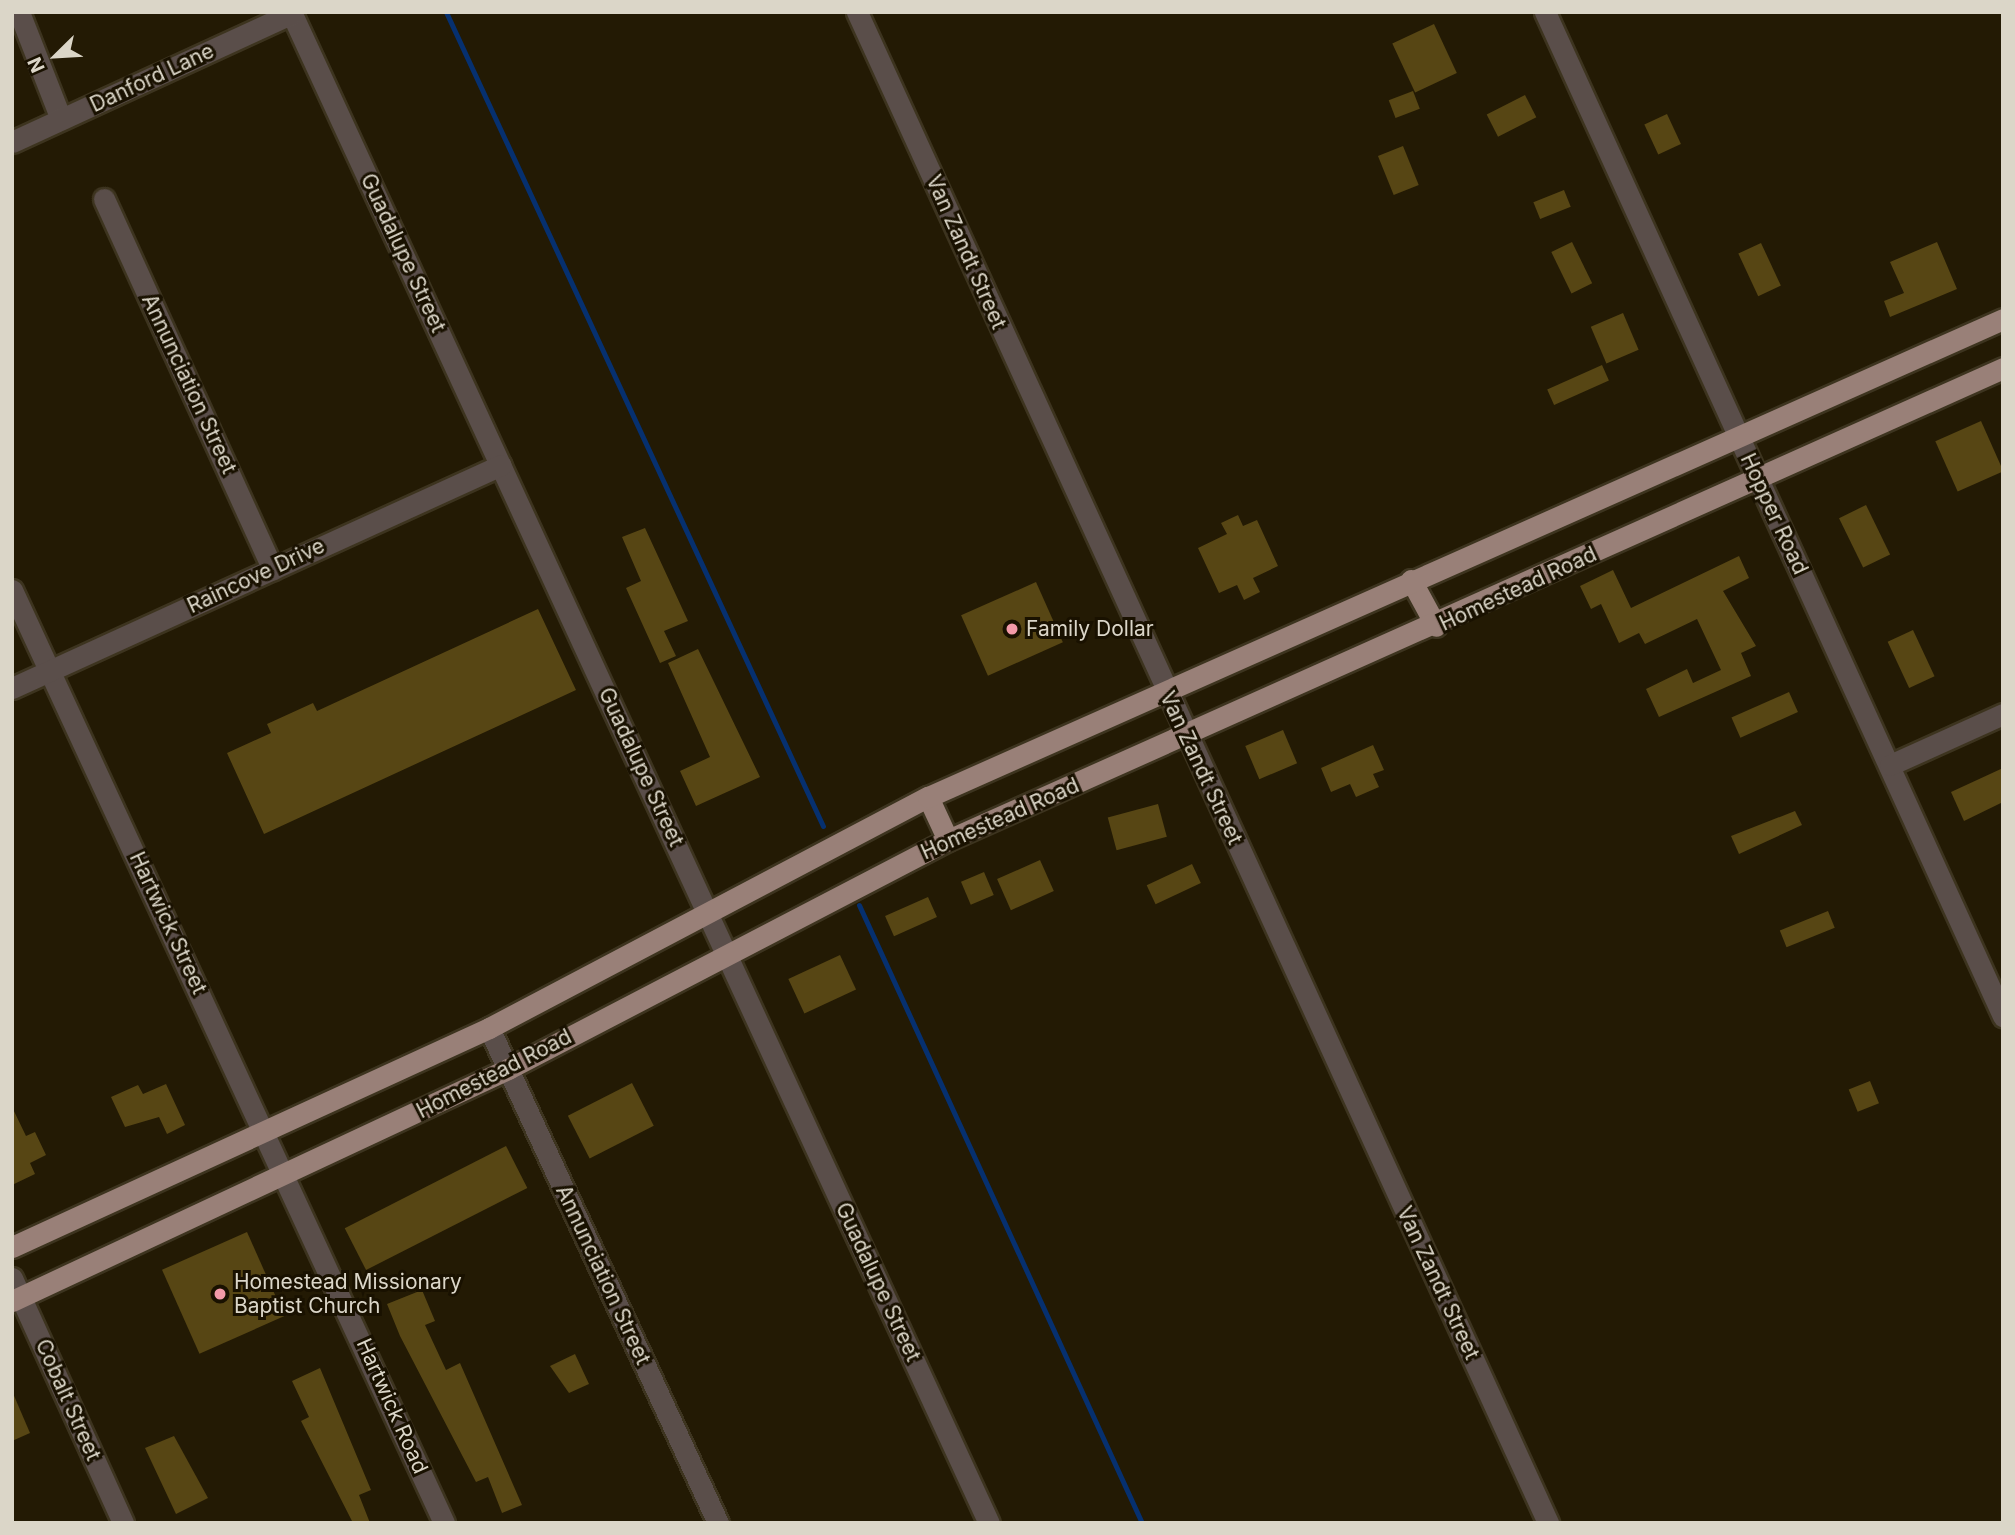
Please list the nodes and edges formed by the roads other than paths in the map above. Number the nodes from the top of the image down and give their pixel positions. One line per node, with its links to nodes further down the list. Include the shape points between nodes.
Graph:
1 (19, 12): 5 (street)
2 (857, 12): 19 (street, Van Zandt Street)
3 (1545, 12): 10 (street, Hopper Road)
4 (291, 13): 5 (street, Danford Lane); 11 (street, Guadalupe Street)
5 (61, 119): 6 (street, Danford Lane)
6 (12, 142)
7 (104, 199): 13 (street, Annunciation Street)
8 (2003, 319): 10 (main road, Homestead Road)
9 (2003, 368): 12 (main road, Homestead Road)
10 (1739, 440): 12 (street, Hopper Road); 14 (main road, Homestead Road)
11 (501, 465): 13 (street, Raincove Drive); 25 (street, Guadalupe Street)
12 (1757, 479): 16 (main road, Homestead Road); 22 (street, Hopper Road)
13 (273, 569): 17 (street, Raincove Drive)
14 (1411, 580): 16 (main road); 19 (main road, Homestead Road)
15 (12, 590): 17 (street)
16 (1436, 626): 21 (main road, Homestead Road)
17 (50, 670): 18 (street, Raincove Drive); 30 (street, Hartwick Street)
18 (12, 688)
19 (1166, 692): 21 (street, Van Zandt Street); 23 (main road, Homestead Road)
20 (2003, 714): 22 (street)
21 (1187, 737): 24 (main road, Homestead Road); 38 (street, Van Zandt Street)
22 (1890, 765): 27 (street, Hopper Road)
23 (928, 797): 24 (main road); 25 (main road, Homestead Road)
24 (948, 840): 26 (main road, Homestead Road)
25 (708, 912): 26 (street, Guadalupe Street); 28 (main road, Homestead Road)
26 (727, 954): 29 (main road, Homestead Road); 37 (street, Guadalupe Street)
27 (2003, 1016)
28 (489, 1027): 29 (street, Annunciation Street); 30 (main road, Homestead Road)
29 (508, 1069): 31 (main road, Homestead Road); 36 (street, Annunciation Street)
30 (266, 1131): 31 (street, Hartwick Street); 32 (main road, Homestead Road)
31 (287, 1175): 33 (main road, Homestead Road); 35 (street, Hartwick Road)
32 (12, 1247)
33 (15, 1292): 34 (street, Cobalt Street)
34 (123, 1523)
35 (444, 1523)
36 (718, 1523)
37 (989, 1523)
38 (1548, 1523)

